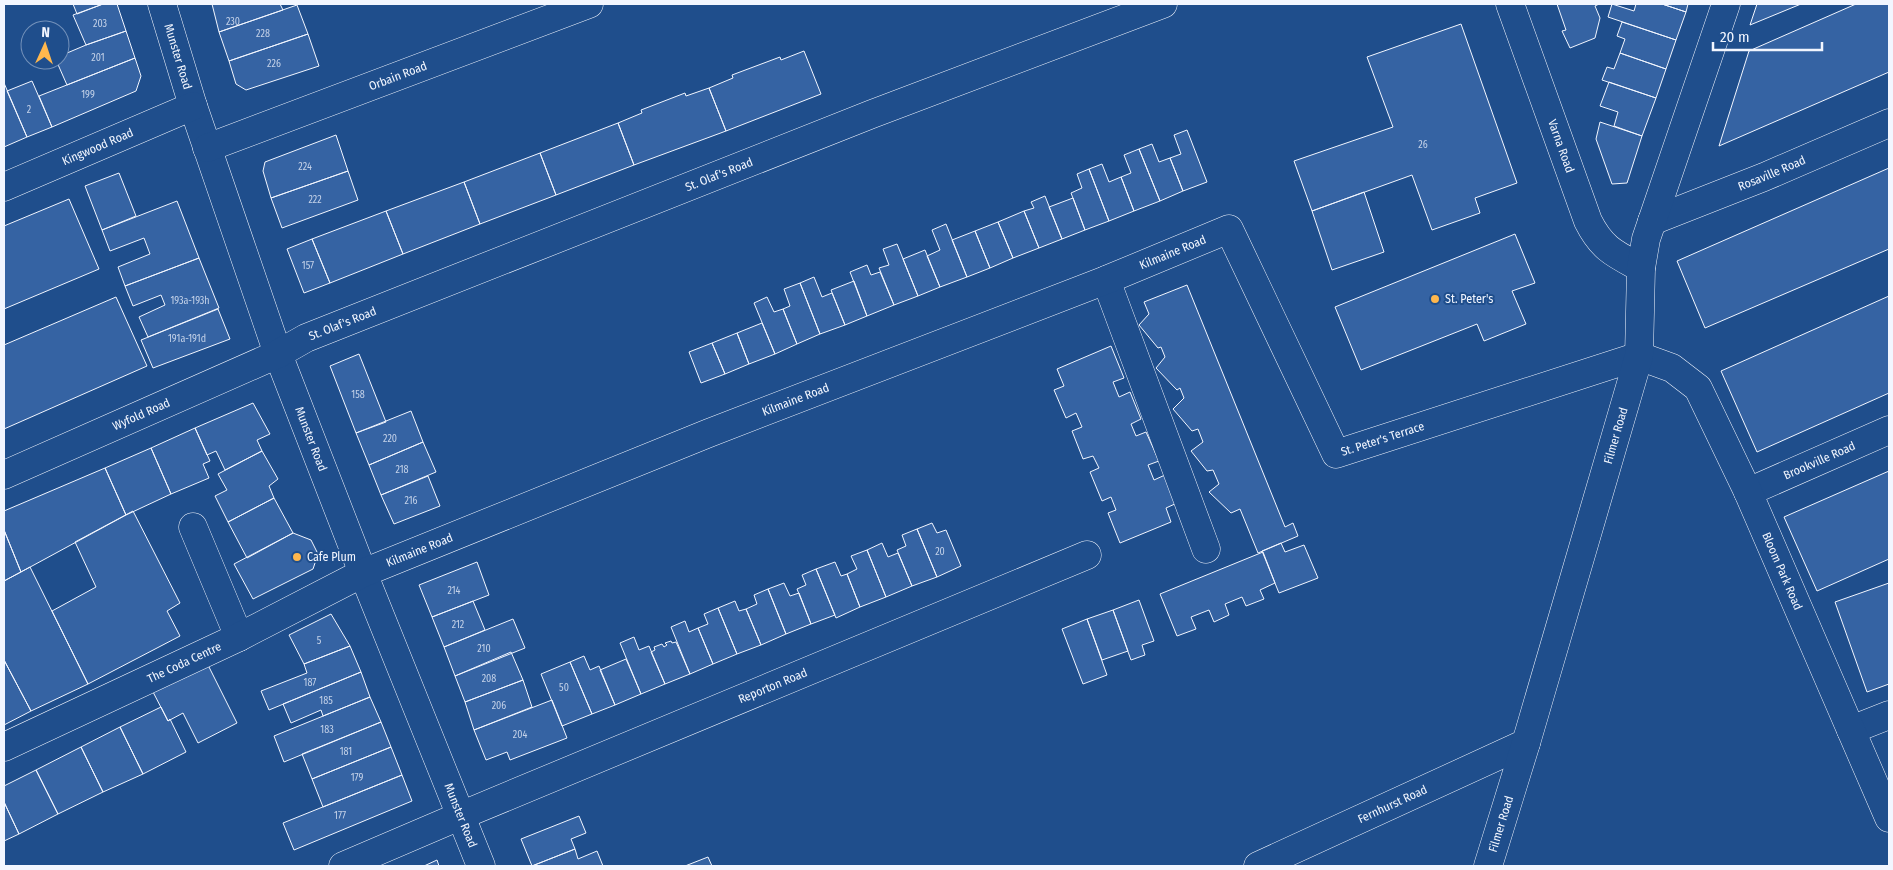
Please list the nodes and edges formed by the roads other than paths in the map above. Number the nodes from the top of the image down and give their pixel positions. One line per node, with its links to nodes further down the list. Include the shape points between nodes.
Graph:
1 (162, 4): 6 (street, Munster Road)
2 (589, 4): 8 (street, Orbain Road)
3 (1163, 4): 14 (street, St. Olaf's Road, via 872,114 306,338)
4 (1510, 4): 12 (street, Varna Road, via 1591,227 1603,245)
5 (1726, 4): 10 (street, Filmer Road)
6 (193, 106): 8 (street, Munster Road); 9 (street, Kingwood Road)
7 (1889, 123): 10 (street, Rosaville Road)
8 (208, 148): 14 (street, Munster Road)
9 (4, 186)
10 (1652, 221): 12 (street, Filmer Road)
11 (1229, 229): 13 (street, Kilmaine Road); 15 (street, St. Peter's Terrace, via 1336,454)
12 (1641, 268): 15 (street, Filmer Road)
13 (1106, 280): 20 (street); 22 (street, Kilmaine Road, via 709,433)
14 (278, 354): 17 (street, Wyfold Road); 22 (street, Munster Road)
15 (1639, 356): 18 (street, Bloom Park Road, via 1672,368 1698,388); 26 (street, Filmer Road)
16 (1889, 430): 18 (street, Brookville Road)
17 (4, 475)
18 (1748, 492): 25 (street, Bloom Park Road)
19 (193, 527): 23 (street)
20 (1206, 549)
21 (1087, 555): 28 (street, Reporton Road)
22 (363, 573): 23 (street, The Coda Centre); 28 (street, Munster Road)
23 (238, 637): 27 (street, The Coda Centre)
24 (1889, 715): 25 (street)
25 (1851, 730): 29 (street, Bloom Park Road)
26 (1526, 743): 32 (street, Fernhurst Road); 33 (street, Filmer Road)
27 (4, 747)
28 (460, 816): 30 (street, Reporton Road); 31 (street, Munster Road)
29 (1889, 818)
30 (343, 866)
31 (481, 866)
32 (1258, 866)
33 (1488, 866)

